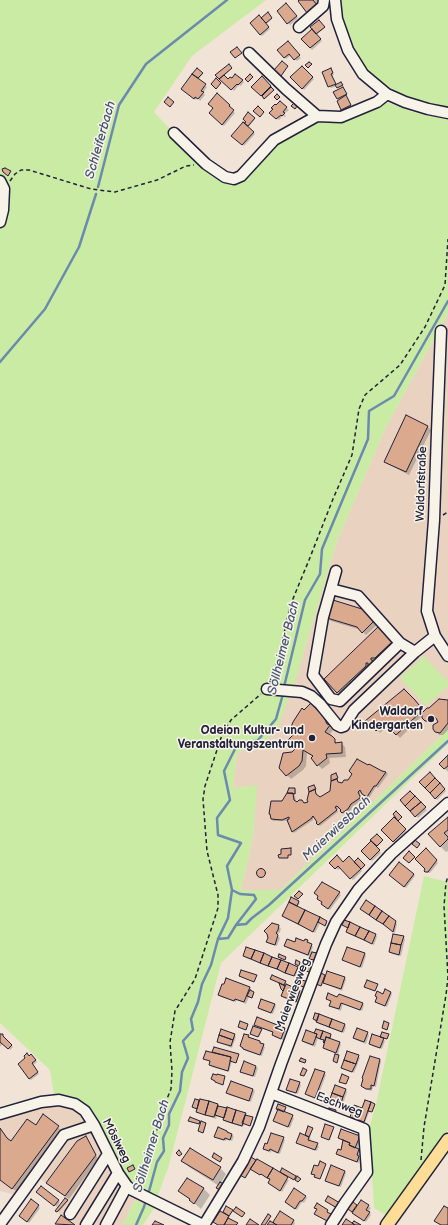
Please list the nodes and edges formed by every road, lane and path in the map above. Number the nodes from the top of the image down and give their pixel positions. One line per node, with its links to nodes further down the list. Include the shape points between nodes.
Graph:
1 (324, 0): 3 (street, via 323,6)
2 (336, 0): 5 (street, via 337,19 348,50 363,74)
3 (299, 27)
4 (249, 53): 7 (street)
5 (387, 94): 6 (street, via 428,109); 7 (street, via 377,102 341,117)
6 (448, 112)
7 (316, 116): 9 (street, via 274,140 241,176 234,179 225,177)
8 (174, 133): 9 (street)
9 (206, 164): 10 (path, via 186,166 157,180 115,192 91,189 29,170 21,170)
10 (15, 174)
11 (0, 181): 12 (street, via 4,189)
12 (0, 222)
13 (448, 239): 21 (path, via 445,285 425,327 400,366 365,395 359,409 352,456 290,606)
14 (441, 331): 17 (street, Waldorfstraße, via 434,520 427,611)
15 (336, 571): 16 (street)
16 (331, 589): 18 (street, via 358,596); 18 (street, via 313,675 331,699 340,701)
17 (435, 636): 19 (street); 20 (street, Waldorfstraße)
18 (400, 644): 19 (street)
19 (415, 652): 21 (street, via 354,710 341,727 337,726 311,696 302,692)
20 (448, 656)
21 (270, 689): 31 (path, via 231,720 222,735 204,786 207,851 218,895 218,908 195,979 175,1011 170,1042 171,1089 160,1116 153,1148 142,1176)
22 (448, 803): 24 (street, Maierwiesweg, via 391,854 358,890 336,922)
23 (448, 876): 29 (path, via 444,906 448,977)
24 (270, 1093): 38 (street, Maierwiesweg, via 248,1151); 39 (street, Eschweg, via 364,1129 367,1172)
25 (0, 1114): 26 (street, Möslweg, via 41,1102 59,1100 75,1104 85,1111)
26 (94, 1126): 28 (street, Möslweg); 35 (street, via 64,1135)
27 (448, 1140): 40 (main road)
28 (108, 1154): 30 (street, Möslweg); 32 (street)
29 (421, 1161)
30 (118, 1173): 31 (street, Möslweg); 33 (street)
31 (132, 1190): 37 (street); 38 (street, Möslweg)
32 (82, 1195): 33 (street); 34 (street)
33 (99, 1204): 36 (street)
34 (70, 1214)
35 (0, 1224)
36 (86, 1225)
37 (106, 1225)
38 (204, 1225)
39 (331, 1225)
40 (387, 1225)

